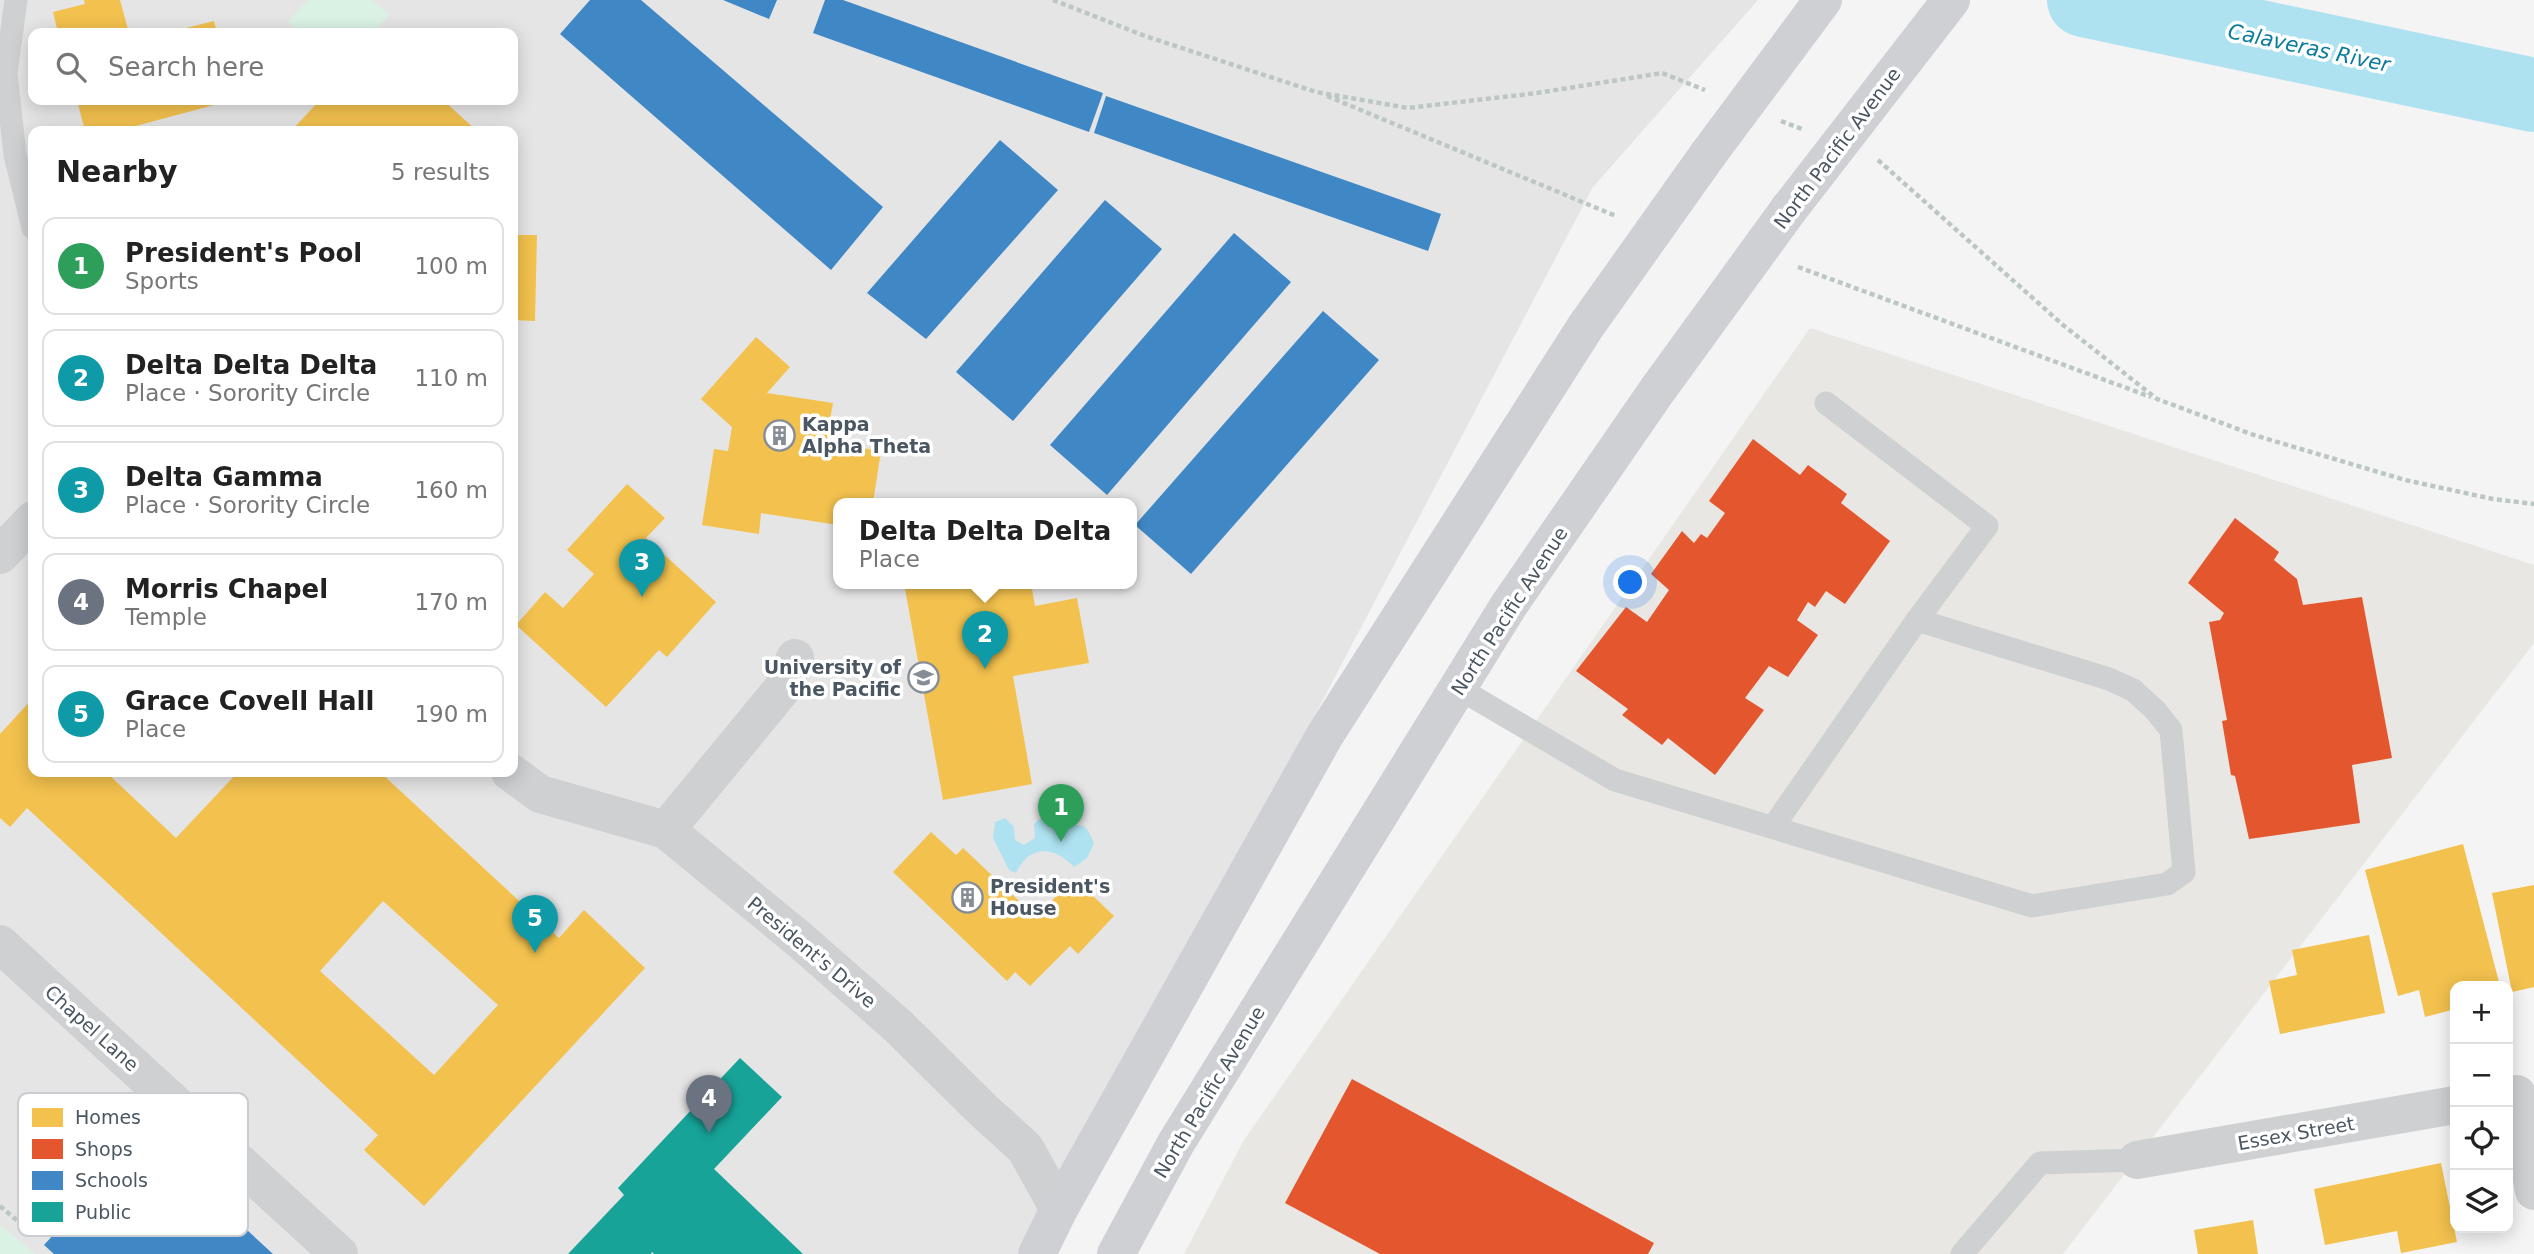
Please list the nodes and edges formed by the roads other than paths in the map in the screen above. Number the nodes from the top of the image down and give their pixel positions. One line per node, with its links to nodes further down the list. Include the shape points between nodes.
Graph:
1 (16, 0): 4 (lane, via 6,73 15,155)
2 (1823, 0): 21 (street, bridge, via 1586,326 1325,735)
3 (1951, 0): 10 (street, North Pacific Avenue, bridge, via 1789,209 1656,392 1509,605)
4 (28, 208)
5 (1826, 403): 8 (lane, via 1987,526)
6 (28, 525): 7 (street)
7 (0, 555)
8 (1917, 620): 12 (lane); 12 (lane, via 2109,679 2133,690 2155,710 2171,730 2185,872 2167,884 2032,906)
9 (795, 658): 13 (street, via 782,689)
10 (1458, 688): 12 (lane, via 1615,780); 24 (street, North Pacific Avenue, via 1176,1143)
11 (517, 777): 13 (street, President's Drive, via 540,794)
12 (1773, 827)
13 (666, 830): 21 (street, President's Drive, via 898,1026 1025,1148)
14 (0, 944): 15 (street, Chapel Lane)
15 (164, 1093)
16 (2520, 1094): 20 (street)
17 (2450, 1106): 18 (street, Essex Street)
18 (2137, 1160): 25 (lane, via 2040,1163)
19 (248, 1170): 22 (street, Chapel Lane)
20 (2534, 1191)
21 (1059, 1209): 23 (street)
22 (339, 1254)
23 (1037, 1254)
24 (1116, 1254)
25 (1962, 1254)

